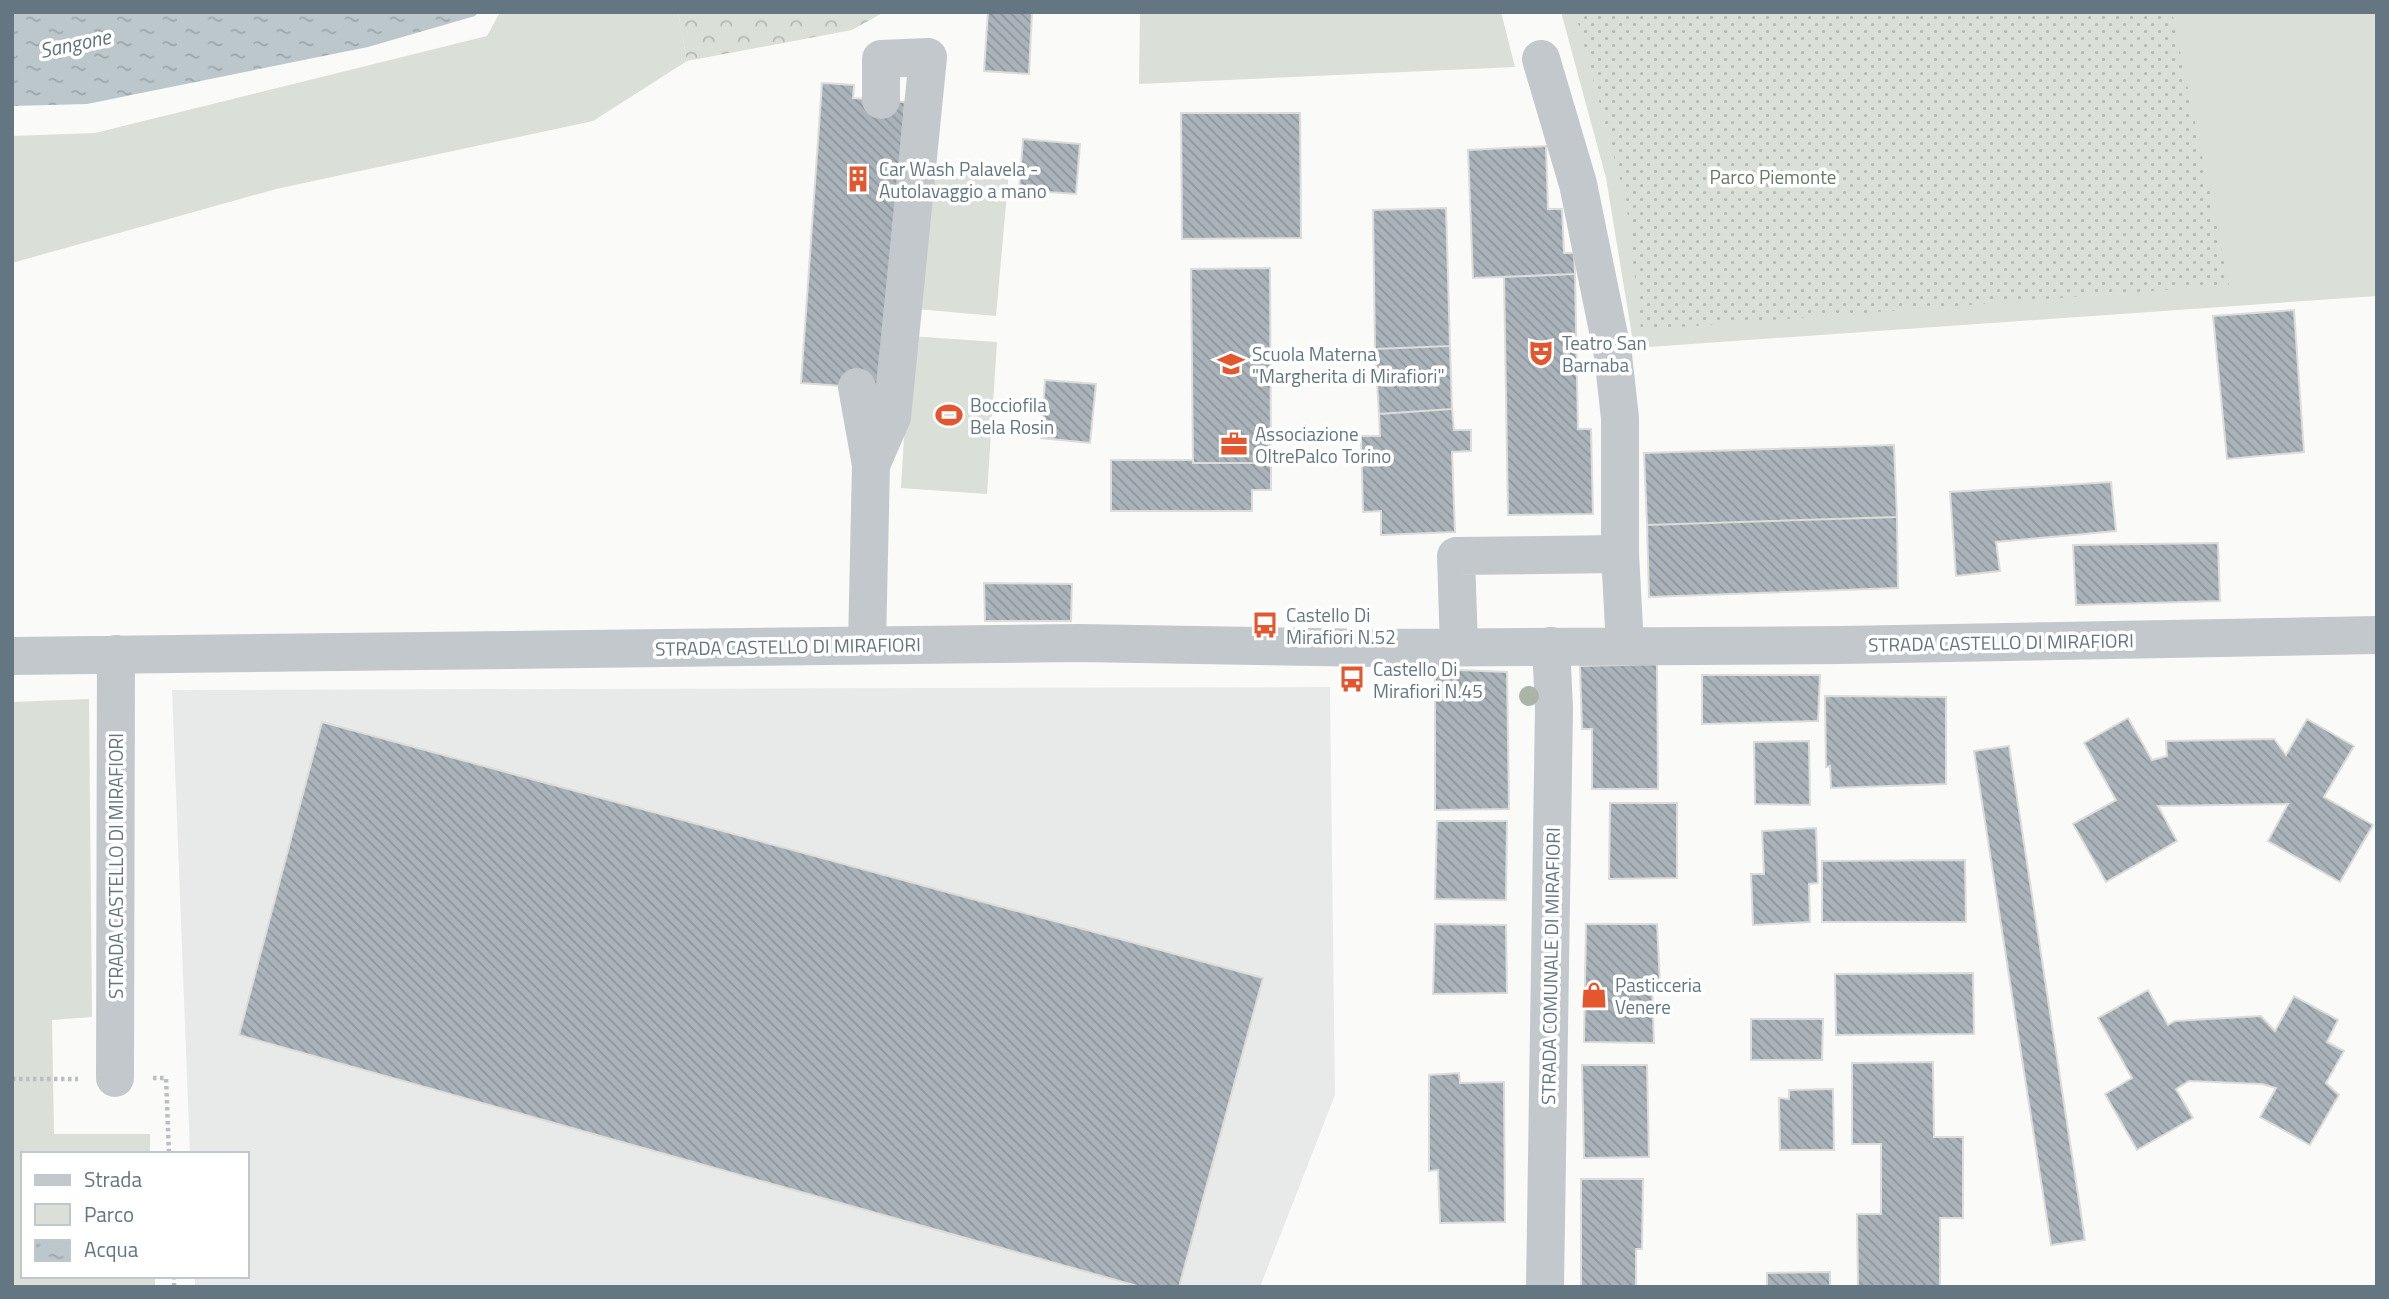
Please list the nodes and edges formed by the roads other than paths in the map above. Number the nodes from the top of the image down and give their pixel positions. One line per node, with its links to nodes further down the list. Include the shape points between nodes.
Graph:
1 (1542, 59): 5 (street, via 1578,184 1613,355 1620,418)
2 (881, 100): 4 (street, via 881,59 928,57 892,417)
3 (857, 387): 4 (street)
4 (871, 465): 7 (street)
5 (1620, 554): 9 (street); 10 (street, via 1456,556)
6 (2377, 635): 9 (street, STRADA CASTELLO DI MIRAFIORI)
7 (867, 645): 10 (street, STRADA CASTELLO DI MIRAFIORI); 11 (street, STRADA CASTELLO DI MIRAFIORI)
8 (1552, 646): 9 (street, STRADA CASTELLO DI MIRAFIORI); 10 (street, STRADA CASTELLO DI MIRAFIORI); 14 (street, STRADA COMUNALE DI MIRAFIORI)
9 (1625, 646)
10 (1459, 647)
11 (116, 654): 12 (street, STRADA CASTELLO DI MIRAFIORI); 13 (street, STRADA CASTELLO DI MIRAFIORI)
12 (12, 656)
13 (115, 1078)
14 (1545, 1287)

